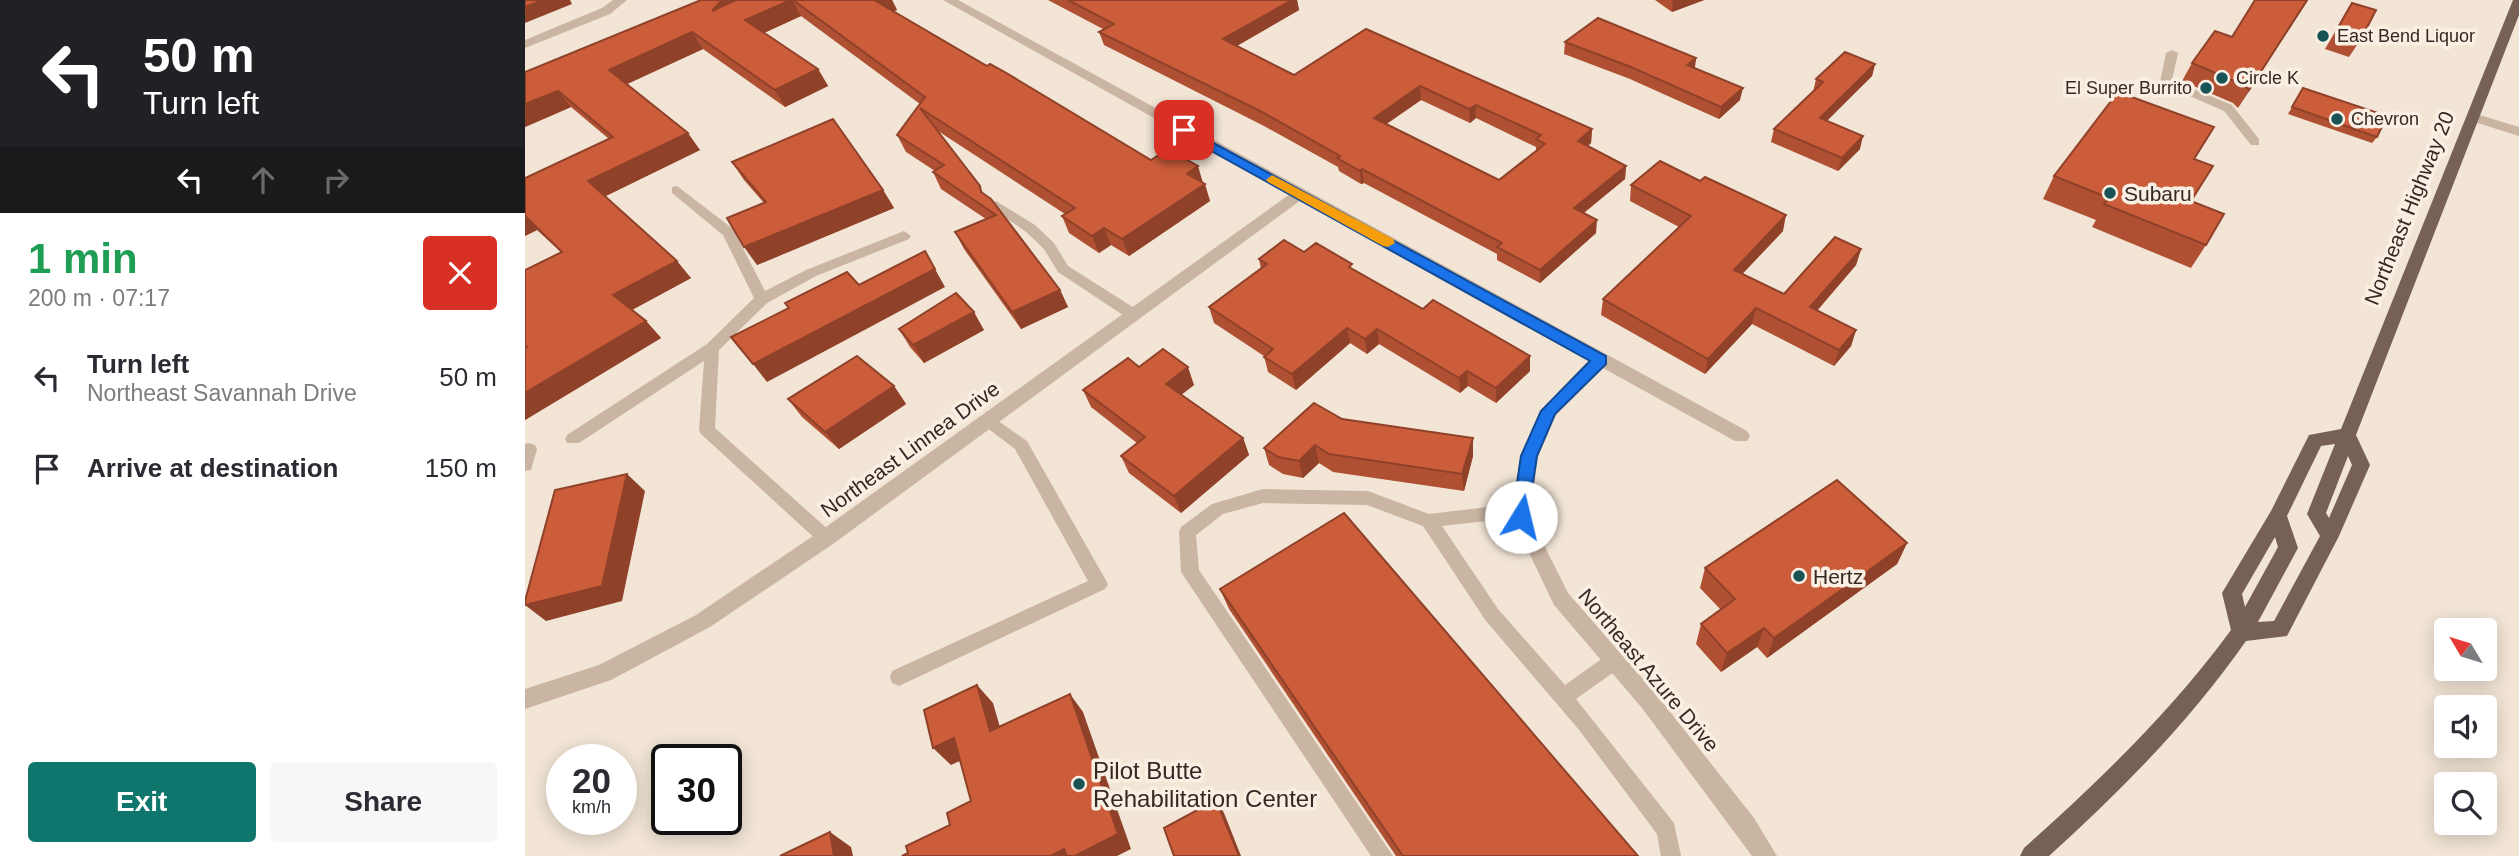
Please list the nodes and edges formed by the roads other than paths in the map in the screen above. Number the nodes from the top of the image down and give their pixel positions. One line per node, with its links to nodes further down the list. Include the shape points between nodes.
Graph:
1 (621, 0): 4 (street)
2 (949, 0): 10 (street)
3 (2519, 0): 6 (main road, Northeast Highway 20)
4 (525, 44)
5 (2172, 53): 8 (lane, via 2166,82 2228,108)
6 (2473, 117): 7 (street); 18 (main road, Northeast Highway 20)
7 (2519, 132)
8 (2255, 142)
9 (677, 190): 13 (lane, via 728,232)
10 (1300, 194): 14 (street, Northeast Linnea Drive); 16 (street)
11 (996, 205): 14 (lane, via 1049,246 1063,269)
12 (904, 236): 13 (lane)
13 (762, 299): 15 (lane)
14 (1134, 315): 17 (street, Northeast Linnea Drive)
15 (712, 348): 20 (lane); 23 (lane, via 707,430)
16 (1600, 360): 19 (street); 21 (street, Northeast Azure Drive, via 1549,411 1529,456)
17 (988, 420): 23 (street, Northeast Linnea Drive); 26 (lane, via 1021,445 1099,584)
18 (2347, 435): 24 (main road, via 2315,440 2278,516 2288,548); 24 (main road, Northeast Highway 20, via 2316,514 2330,536 2280,630)
19 (1741, 436)
20 (573, 439)
21 (1522, 510): 22 (lane); 25 (street, Northeast Azure Drive, via 1521,517 1560,599)
22 (1429, 522): 27 (lane, via 1492,615); 29 (lane, via 1368,498 1263,496 1218,509 1187,531 1190,572)
23 (826, 538): 28 (street, Northeast Linnea Drive, via 703,621 604,673)
24 (2241, 632): 32 (main road, via 2181,710 2103,792)
25 (1614, 661): 27 (lane); 31 (street, Northeast Azure Drive, via 1738,815)
26 (899, 677)
27 (1563, 696): 30 (lane, via 1667,830)
28 (525, 699)
29 (1383, 856)
30 (1671, 856)
31 (1765, 856)
32 (2032, 856)

